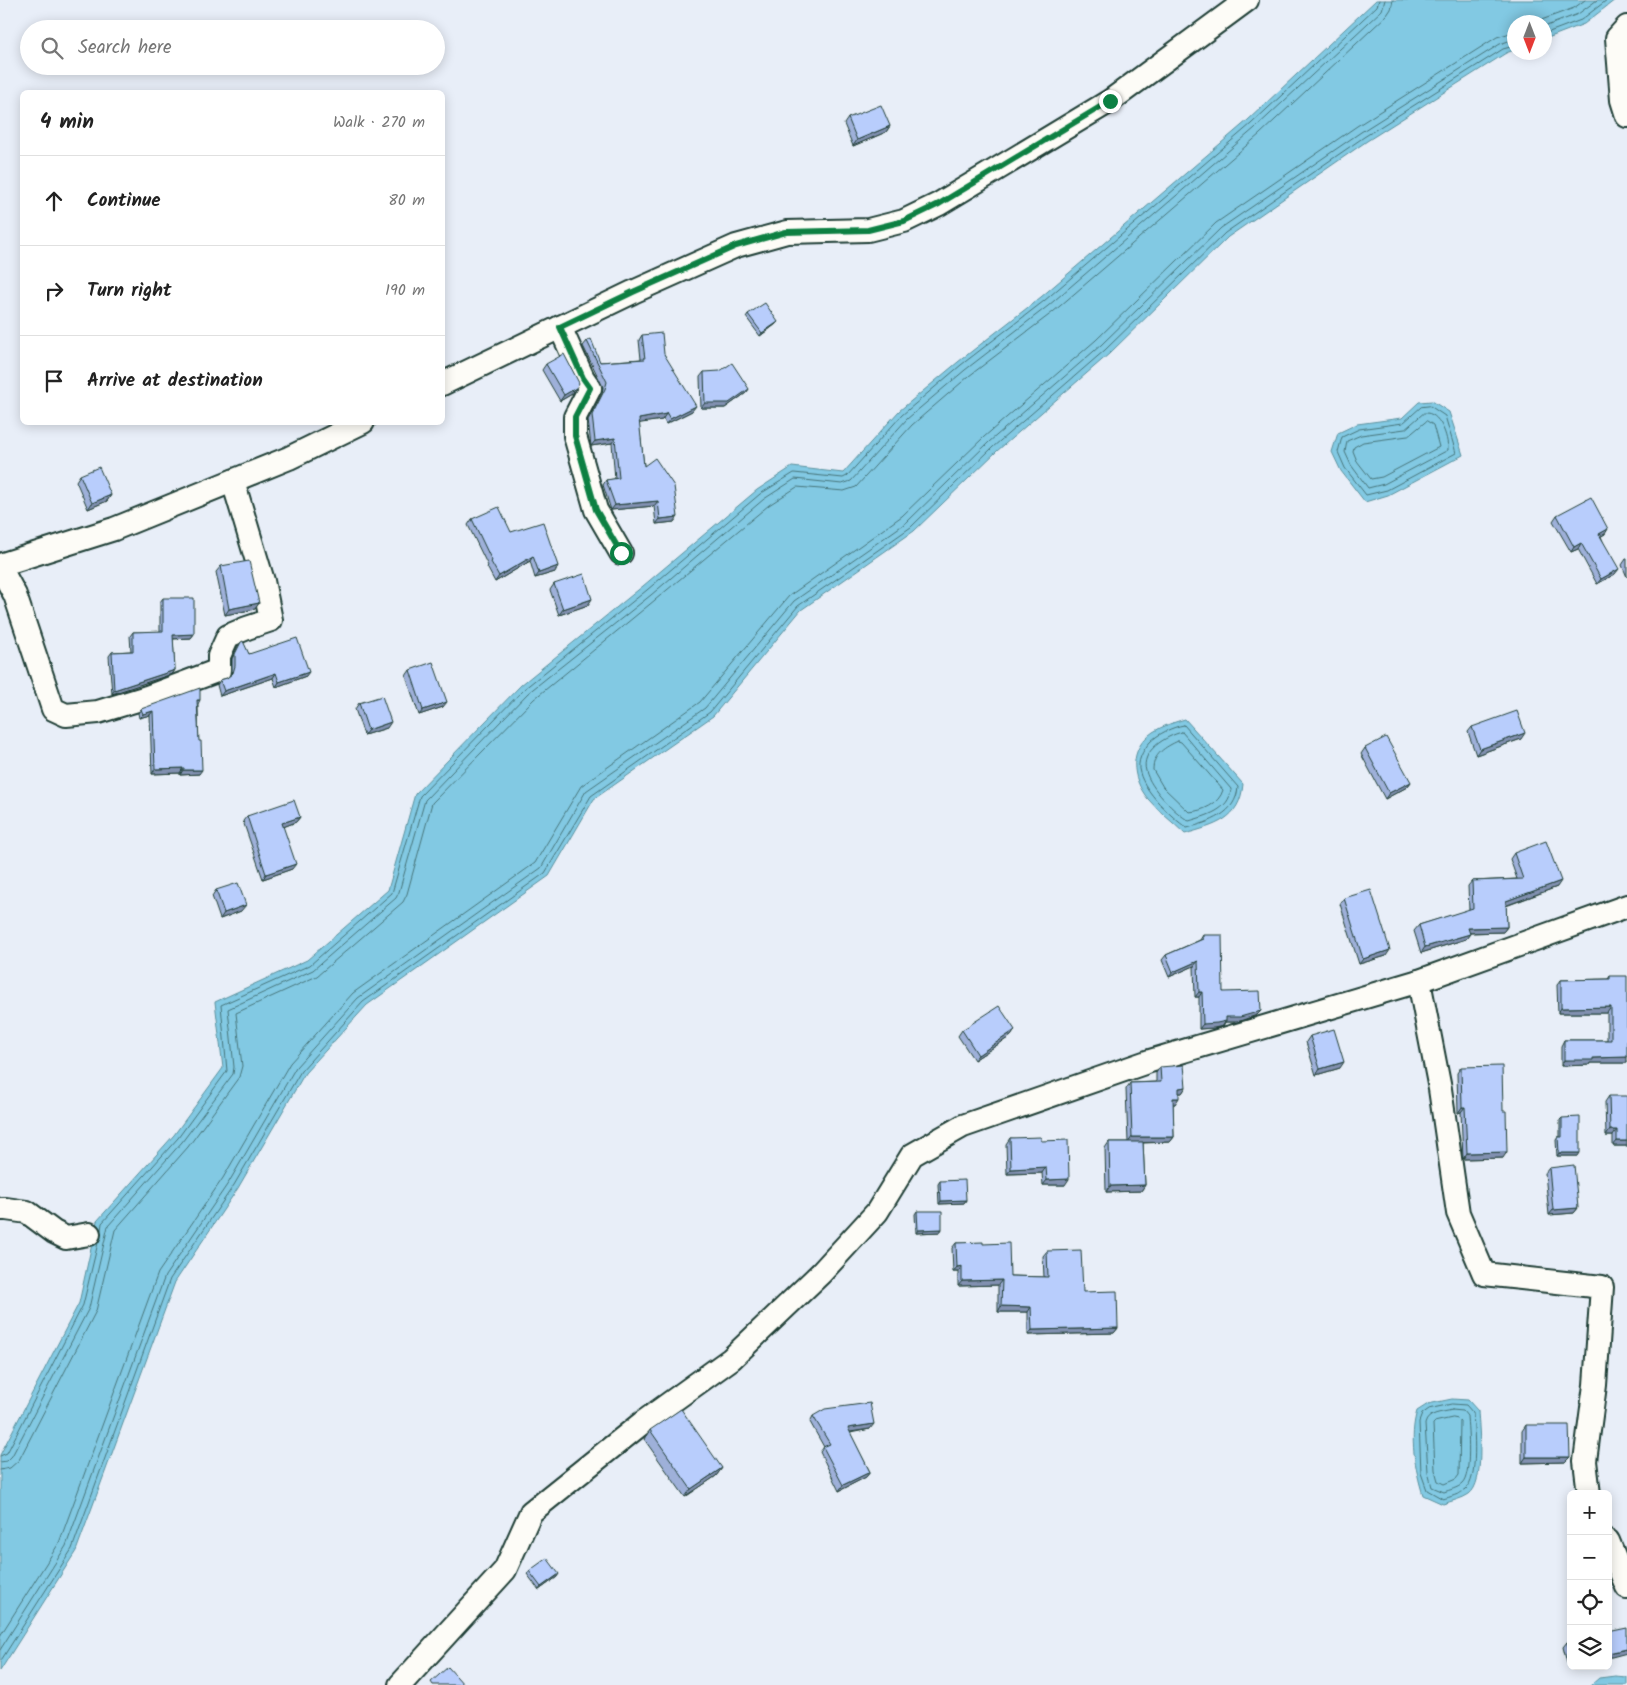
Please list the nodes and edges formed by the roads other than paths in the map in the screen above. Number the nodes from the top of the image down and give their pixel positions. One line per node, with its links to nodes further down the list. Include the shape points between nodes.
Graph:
1 (1247, 0): 4 (street, via 1110,101 930,209 904,221 868,230 786,232 736,246)
2 (1627, 27): 3 (street, via 1617,38 1622,100)
3 (1627, 116)
4 (560, 327): 5 (street); 8 (street, via 590,388 575,417 577,444 596,510)
5 (445, 383)
6 (357, 425): 7 (street)
7 (233, 481): 9 (street, via 114,529); 9 (street, via 263,581 271,620 228,636 219,656 219,670 147,697 98,712 66,715 53,709 15,594)
8 (621, 553)
9 (0, 566)
10 (1627, 906): 11 (street)
11 (1419, 981): 14 (street, via 1440,1089 1458,1213 1484,1274 1602,1287 1595,1385 1585,1461); 17 (street, via 1131,1068 963,1126 912,1155 877,1212 821,1273 731,1359 642,1423 531,1512 505,1570)
12 (0, 1210): 13 (street, via 27,1212 66,1238)
13 (90, 1234)
14 (1589, 1490)
15 (1612, 1551): 16 (street)
16 (1627, 1587)
17 (400, 1685)

